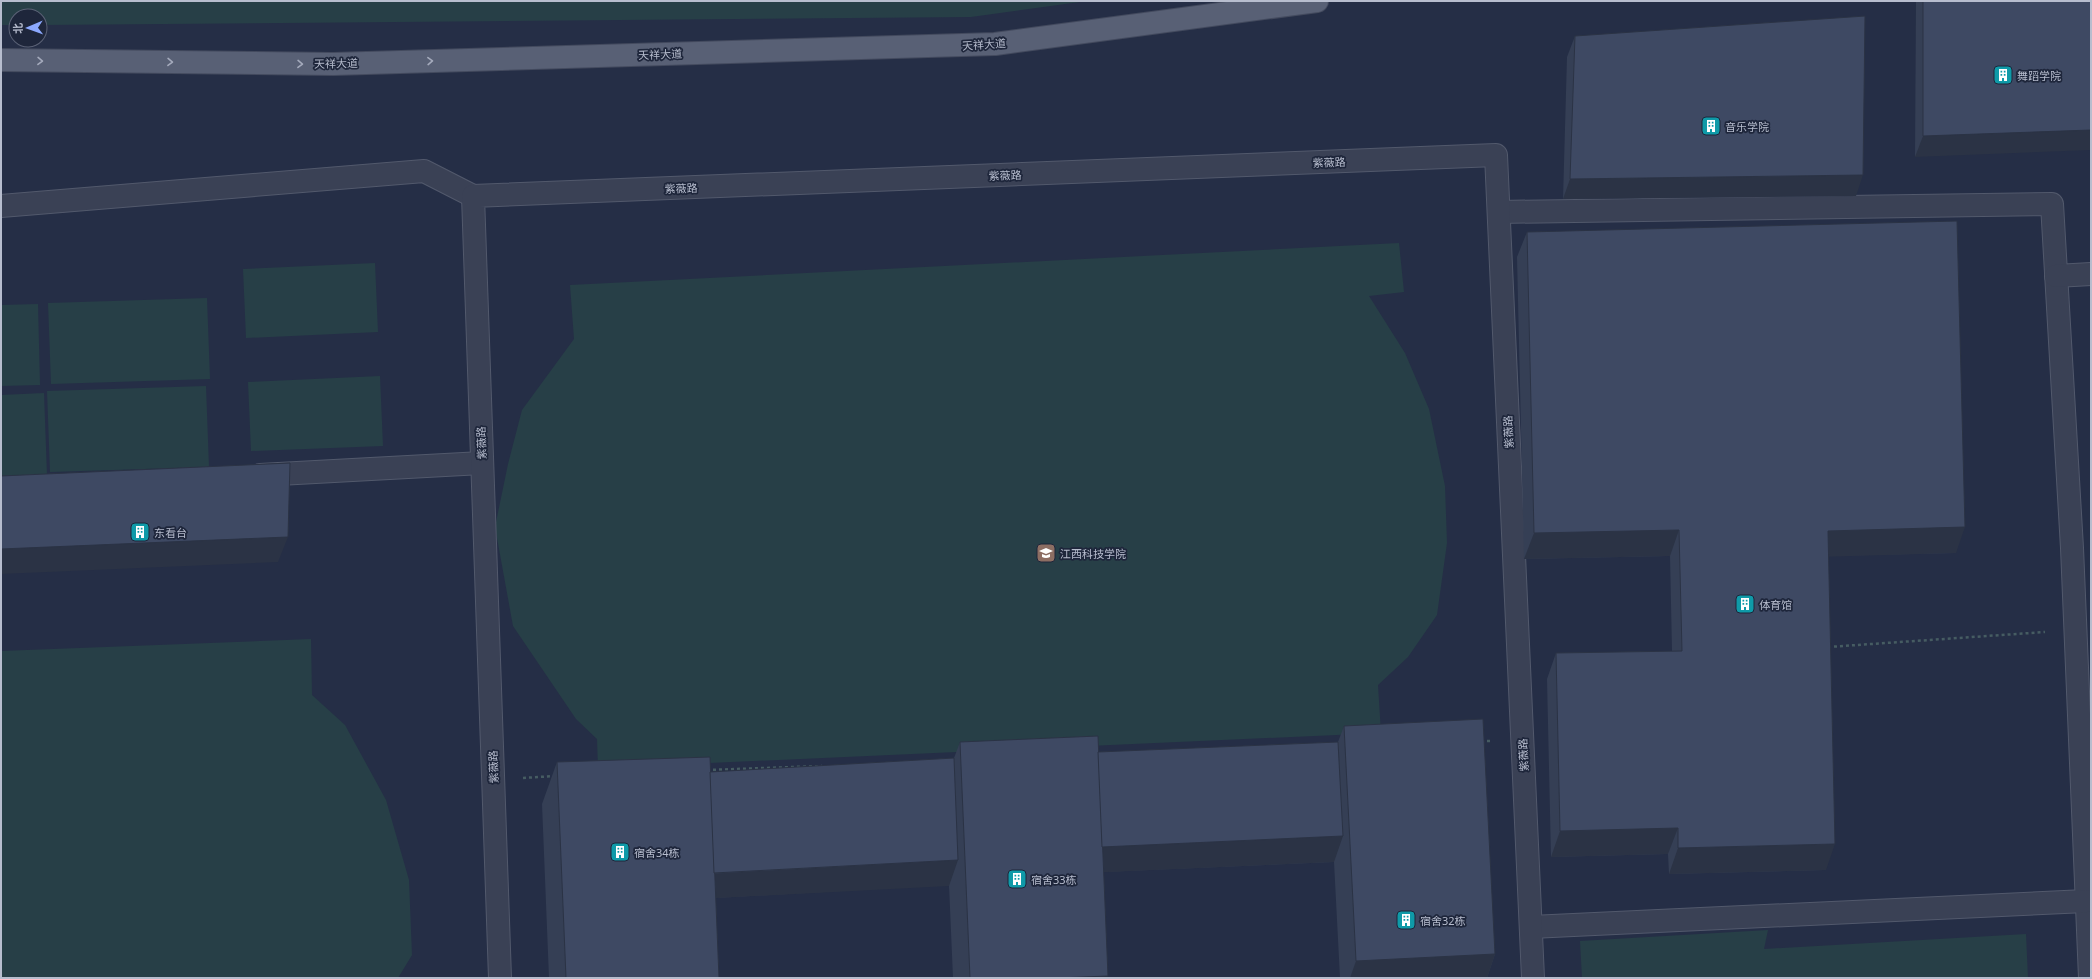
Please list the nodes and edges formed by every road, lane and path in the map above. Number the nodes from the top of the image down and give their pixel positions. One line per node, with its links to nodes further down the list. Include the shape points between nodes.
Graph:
1 (1317, 1): 2 (main road, 天祥大道, one-way to 1, via 333,64 995,44)
2 (1, 60)
3 (473, 196): 4 (street, via 424,171); 5 (street, 紫薇路, via 1496,155); 8 (street, 紫薇路)
4 (1, 206)
5 (1499, 212): 7 (street, via 2052,204); 12 (street, 紫薇路)
6 (2091, 274): 7 (street)
7 (2056, 276): 10 (street)
8 (482, 463): 9 (street); 17 (street, 紫薇路)
9 (238, 476)
10 (2075, 630): 11 (path); 18 (street)
11 (1820, 648)
12 (1522, 740): 13 (path); 19 (street, 紫薇路)
13 (1475, 741)
14 (824, 766): 15 (path)
15 (706, 770)
16 (556, 776): 17 (path)
17 (493, 779): 20 (street, 紫薇路)
18 (2086, 901): 19 (street); 22 (street)
19 (1531, 927): 21 (street, 紫薇路)
20 (500, 978)
21 (1533, 978)
22 (2090, 978)

